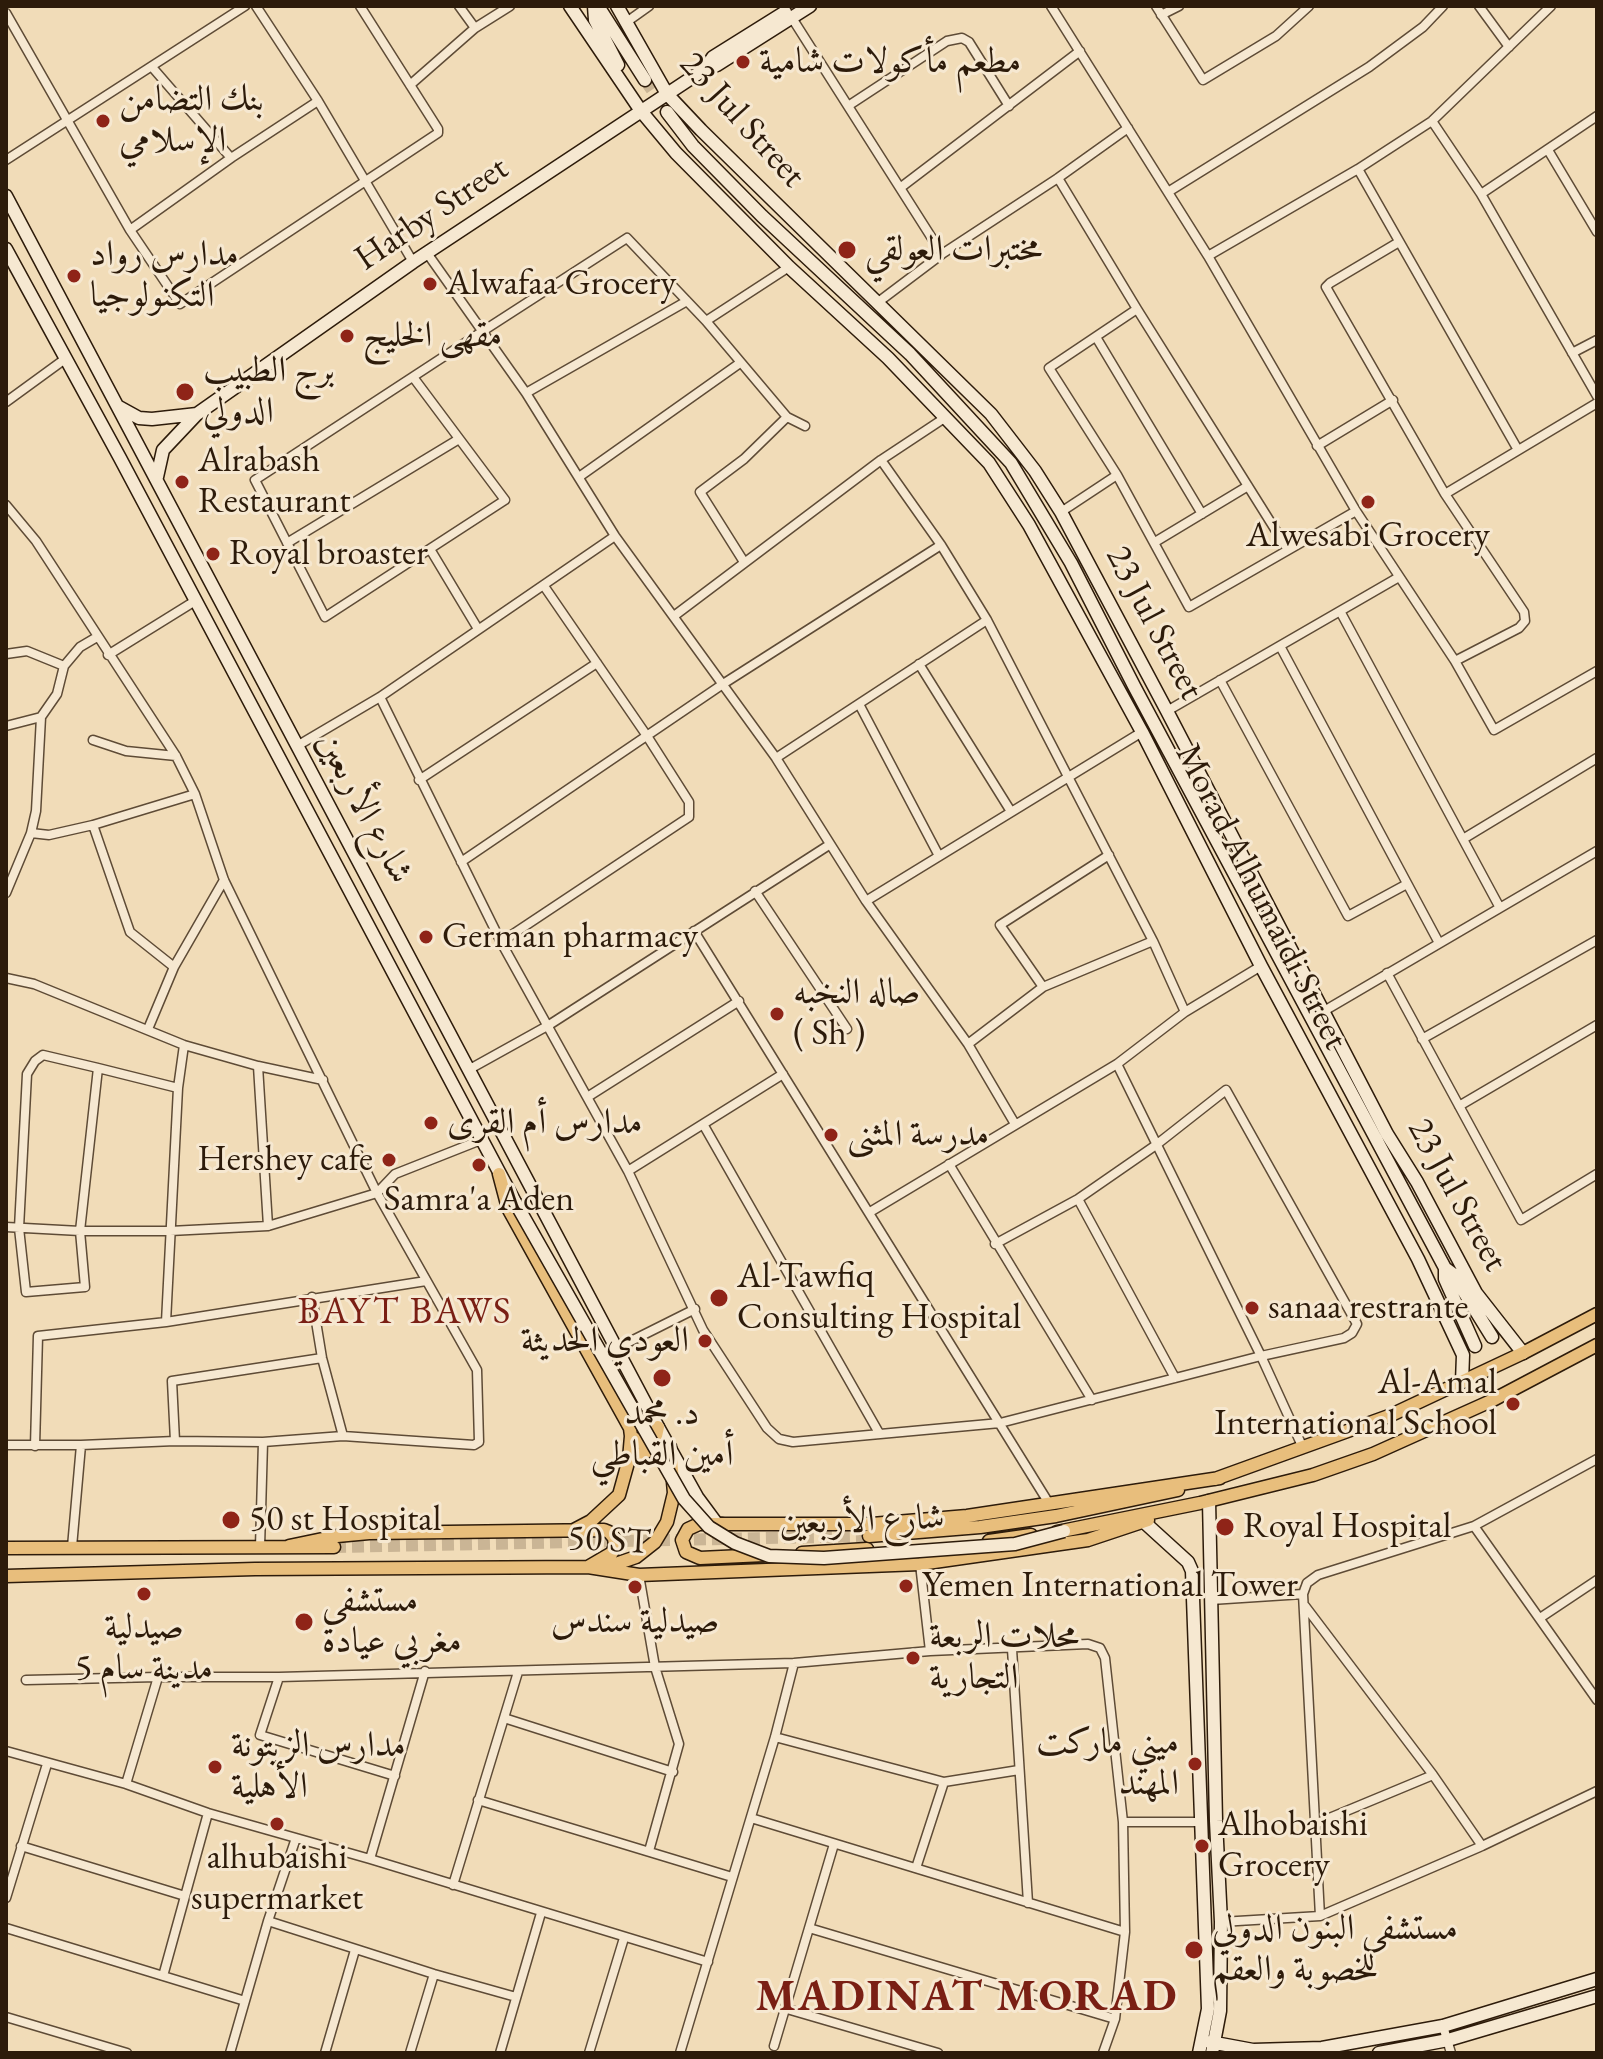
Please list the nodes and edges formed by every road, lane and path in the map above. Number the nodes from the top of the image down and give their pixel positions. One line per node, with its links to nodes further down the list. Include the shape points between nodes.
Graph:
1 (245, 6): 25 (street)
2 (256, 6): 31 (street)
3 (360, 6): 29 (street)
4 (459, 6): 22 (street)
5 (510, 6): 22 (street)
6 (570, 6): 28 (street, 23 Jul Street)
7 (599, 6): 26 (street, via 611,12 640,60); 27 (street); 28 (street, via 595,20)
8 (617, 6): 21 (street, 23 Jul Street)
9 (649, 6): 21 (street)
10 (810, 6): 18 (street, Harby Street)
11 (1051, 6): 24 (street)
12 (1156, 6): 20 (street)
13 (1179, 6): 20 (street)
14 (1309, 6): 20 (street, via 1276,36 1203,80)
15 (1443, 6): 49 (street, via 1369,67)
16 (1479, 6): 23 (street)
17 (1551, 6): 23 (street)
18 (793, 12): 30 (street, Harby Street, via 713,57 705,69); 32 (street)
19 (6, 13): 38 (street)
20 (1161, 15)
21 (628, 21): 26 (street, 23 Jul Street)
22 (475, 28): 29 (street)
23 (1509, 47): 37 (street)
24 (1080, 51): 33 (street); 39 (street)
25 (152, 67): 38 (street); 43 (street)
26 (653, 68): 30 (street, 23 Jul Street)
27 (645, 80)
28 (622, 83): 34 (street, 23 Jul Street)
29 (410, 85): 47 (street, via 438,133)
30 (667, 94): 34 (street, Harby Street); 40 (street, 23 Jul Street)
31 (318, 101): 43 (street); 47 (street)
32 (848, 106): 33 (street, via 947,41 962,38); 48 (street)
33 (1009, 106): 48 (street)
34 (641, 111): 42 (street, Morad Alhumaidi Street); 57 (street, Harby Street)
35 (667, 112): 52 (street)
36 (1597, 116): 41 (street)
37 (1432, 121): 45 (street); 50 (street)
38 (67, 123): 44 (street); 53 (street)
39 (1128, 128): 46 (street); 49 (street)
40 (701, 130): 52 (street); 63 (street, 23 Jul Street)
41 (1548, 150): 50 (street); 54 (street)
42 (676, 153): 52 (street, via 691,159 732,202); 61 (street, Morad Alhumaidi Street)
43 (231, 158): 53 (street)
44 (6, 160)
45 (1358, 169): 55 (street); 59 (street)
46 (1058, 178): 58 (street); 64 (street)
47 (364, 180): 53 (street, via 180,304); 60 (street)
48 (900, 188): 58 (street)
49 (1168, 192): 59 (street)
50 (1481, 194): 70 (street)
51 (6, 196): 79 (street, شارع الأربعين)
52 (762, 216): 83 (street, via 910,354)
53 (130, 230)
54 (1597, 232)
55 (1399, 242): 76 (street, via 1326,287); 87 (street)
56 (6, 249): 71 (street, شارع الأربعين)
57 (427, 253): 60 (street, Harby Street); 66 (street)
58 (942, 254): 63 (street)
59 (1208, 256): 86 (street)
60 (413, 262): 80 (street, Harby Street)
61 (789, 267): 65 (street); 82 (street, Morad Alhumaidi Street)
62 (687, 301): 65 (street); 66 (street, via 627,238); 74 (street)
63 (877, 303): 69 (street, 23 Jul Street)
64 (1137, 309): 67 (street); 93 (street)
65 (706, 321): 72 (street)
66 (483, 331): 73 (street); 74 (street)
67 (1096, 337): 90 (street, via 1049,368); 98 (street)
68 (1597, 340): 70 (street)
69 (925, 348): 83 (street, via 934,366 964,397); 97 (street, 23 Jul Street, via 991,414)
70 (1572, 353): 75 (street)
71 (65, 359): 77 (street); 109 (street, شارع الأربعين)
72 (740, 363): 81 (street); 92 (street)
73 (413, 377): 85 (street); 102 (street, via 255,480)
74 (526, 393): 92 (street)
75 (1597, 396)
76 (1393, 400): 86 (street); 94 (street)
77 (6, 402)
78 (1597, 403): 87 (street)
79 (119, 406): 80 (street, via 139,418); 91 (street, شارع الأربعين)
80 (197, 414): 91 (street, Harby Street, via 163,450)
81 (787, 417): 84 (street); 106 (street, via 700,492)
82 (946, 417): 88 (street); 99 (street, Morad Alhumaidi Street, via 989,463)
83 (969, 417): 89 (street)
84 (805, 426)
85 (459, 439): 102 (street); 104 (street, via 505,500)
86 (1317, 446): 96 (street)
87 (1518, 450): 94 (street)
88 (881, 460): 103 (street); 106 (street)
89 (1011, 463): 99 (street); 151 (street, via 1071,563)
90 (1117, 475): 97 (street); 101 (street)
91 (157, 477): 133 (street, شارع الأربعين)
92 (579, 477): 100 (street)
93 (1248, 486): 98 (street); 105 (street)
94 (1445, 494): 118 (street, via 1525,621)
95 (6, 505): 114 (street, via 36,541)
96 (1356, 511): 105 (street); 107 (street)
97 (1061, 512): 127 (street, 23 Jul Street)
98 (1202, 514): 101 (street)
99 (1024, 518): 130 (street, Morad Alhumaidi Street)
100 (615, 536): 108 (street); 111 (street)
101 (1155, 542): 105 (street, via 1189,607)
102 (287, 543): 104 (street, via 325,617)
103 (941, 545): 112 (street); 124 (street)
104 (430, 549): 113 (street)
105 (1288, 550)
106 (744, 562): 111 (street)
107 (1399, 577): 110 (street); 118 (street)
108 (544, 586): 113 (street); 119 (street)
109 (195, 601): 117 (street); 188 (street, شارع الأربعين)
110 (1340, 611): 115 (street); 143 (street)
111 (674, 616): 124 (street)
112 (987, 620): 120 (street); 137 (street)
113 (478, 629): 125 (street)
114 (97, 637): 117 (street); 121 (street)
115 (1280, 646): 123 (street); 150 (street)
116 (6, 654): 121 (street, via 27,651)
117 (108, 655): 134 (street)
118 (1455, 661): 122 (street, via 1494,730)
119 (597, 663): 131 (street); 138 (street)
120 (919, 664): 126 (street); 140 (street)
121 (64, 666): 128 (street, via 57,694)
122 (1597, 671)
123 (1220, 680): 127 (street); 150 (street, via 1348,916)
124 (723, 684): 131 (street); 135 (street)
125 (380, 697): 133 (street); 138 (street)
126 (859, 704): 135 (street); 147 (street)
127 (1167, 711): 168 (street, 23 Jul Street)
128 (41, 717): 129 (street); 142 (street)
129 (6, 726)
130 (1142, 732): 137 (street); 157 (street, Morad Alhumaidi Street)
131 (647, 736): 148 (street); 160 (street, via 689,802 689,817)
132 (93, 740): 134 (street, via 126,751)
133 (297, 746): 180 (street, شارع الأربعين)
134 (176, 756): 139 (street)
135 (776, 758): 144 (street)
136 (1597, 758): 143 (street)
137 (1068, 775): 140 (street); 146 (street)
138 (419, 780): 148 (street)
139 (195, 794): 141 (street); 149 (street)
140 (1010, 810): 147 (street)
141 (93, 825): 142 (street, via 49,835); 163 (street, via 130,932)
142 (31, 833): 153 (street)
143 (1463, 839): 155 (street)
144 (829, 845): 152 (street); 154 (street)
145 (1597, 851): 155 (street)
146 (1109, 855): 159 (street); 166 (street, via 1000,925)
147 (939, 856): 154 (street)
148 (461, 862): 160 (street)
149 (224, 880): 163 (street); 182 (street)
150 (1407, 884): 161 (street)
151 (1243, 888): 157 (street); 203 (street)
152 (755, 891): 156 (street); 173 (street)
153 (6, 893)
154 (866, 901): 175 (street)
155 (1500, 908): 161 (street)
156 (694, 931): 167 (street); 170 (street)
157 (1246, 932): 162 (street, Morad Alhumaidi Street)
158 (1597, 940): 174 (street)
159 (1153, 941): 166 (street); 169 (street)
160 (501, 942): 170 (street)
161 (1439, 943): 164 (street)
162 (1261, 966): 169 (street); 214 (street, Morad Alhumaidi Street, via 1418,1259)
163 (174, 967): 172 (street)
164 (1387, 973): 168 (street); 174 (street)
165 (6, 978): 172 (street)
166 (1043, 987): 175 (street)
167 (739, 1001): 181 (street); 184 (street)
168 (1324, 1011): 209 (street, 23 Jul Street)
169 (1185, 1012): 177 (street)
170 (549, 1025): 180 (street); 184 (street)
171 (1597, 1025): 185 (street)
172 (148, 1029): 176 (street)
173 (847, 1029)
174 (1422, 1039): 185 (street)
175 (968, 1044): 187 (street)
176 (184, 1045): 178 (street); 183 (street)
177 (1117, 1064): 187 (street); 189 (street)
178 (258, 1066): 182 (street); 197 (street)
179 (98, 1068): 183 (street); 199 (street, via 43,1055 27,1074); 200 (street)
180 (468, 1070): 212 (street, شارع الأربعين)
181 (783, 1074): 186 (street); 196 (street)
182 (323, 1080): 194 (street)
183 (178, 1088): 201 (street)
184 (589, 1096): 191 (street)
185 (1459, 1106): 193 (street, via 1521,1220)
186 (703, 1124): 191 (street); 222 (street)
187 (1015, 1124): 190 (street)
188 (481, 1140): 192 (street, شارع الأربعين); 194 (street, via 395,1174)
189 (1156, 1145): 195 (street); 215 (street); 215 (street, via 1226,1090 1357,1324 1344,1338)
190 (949, 1164): 196 (street); 202 (street)
191 (628, 1171): 206 (street)
192 (499, 1174): 224 (main road, via 508,1208 626,1417); 241 (street, شارع الأربعين, bridge, via 684,1499 709,1527 769,1556 824,1558 1015,1544)
193 (1597, 1174)
194 (377, 1193): 197 (street); 204 (street)
195 (1078, 1199): 202 (street); 217 (street)
196 (870, 1212): 220 (street)
197 (268, 1226): 201 (street)
198 (6, 1227): 199 (street)
199 (19, 1228): 200 (street); 200 (street, via 26,1292 85,1287)
200 (80, 1231): 201 (street)
201 (170, 1231): 208 (street)
202 (995, 1244): 219 (street)
203 (1445, 1268): 209 (street); 211 (street)
204 (426, 1281): 205 (street); 223 (street, via 477,1370 479,1442)
205 (312, 1297): 208 (street); 216 (street)
206 (695, 1309): 212 (street); 222 (street, via 703,1330 779,1439)
207 (1597, 1314): 213 (main road)
208 (166, 1322): 229 (street, via 38,1336)
209 (1497, 1334): 211 (street); 213 (street, 23 Jul Street)
210 (1597, 1345): 235 (main road, 50 ST, via 1373,1454)
211 (1475, 1346): 214 (street)
212 (617, 1348): 221 (street, شارع الأربعين)
213 (1523, 1353): 218 (main road)
214 (1463, 1355): 218 (street, Morad Alhumaidi Street)
215 (1261, 1356): 217 (street); 231 (street)
216 (322, 1358): 223 (street); 225 (street, via 172,1381)
217 (1175, 1378): 219 (street)
218 (1462, 1382): 231 (main road)
219 (1092, 1400): 220 (street)
220 (1000, 1423): 222 (street); 236 (street)
221 (658, 1427): 224 (main road, via 649,1442); 230 (street, شارع الأربعين)
222 (879, 1433)
223 (343, 1436): 226 (street)
224 (631, 1436): 232 (main road)
225 (175, 1441): 226 (street); 228 (street)
226 (263, 1442): 245 (street)
227 (6, 1445): 229 (street)
228 (81, 1445): 229 (street); 244 (street)
229 (35, 1446)
230 (670, 1447): 232 (main road); 238 (street, شارع الأربعين, via 717,1524); 249 (main road, via 674,1493 655,1542 620,1564)
231 (1303, 1448): 234 (main road)
232 (629, 1459): 240 (main road, via 619,1495)
233 (1597, 1459): 239 (street)
234 (1220, 1478): 236 (main road); 242 (main road, via 1056,1516)
235 (1204, 1502): 237 (main road, 50 ST); 241 (main road, 50 ST); 254 (street)
236 (1050, 1505): 238 (main road, via 872,1524)
237 (1144, 1522): 248 (main road, 50 ST, via 1088,1540); 283 (street, via 1192,1571)
238 (734, 1525): 241 (main road, 50 ST, via 699,1524 688,1529 682,1540 686,1552 700,1558 881,1548)
239 (1474, 1526): 253 (street, via 1318,1575); 256 (street)
240 (572, 1531): 243 (main road, via 369,1533); 249 (main road, via 604,1530 614,1538 612,1553)
241 (1064, 1531)
242 (869, 1536)
243 (289, 1546): 245 (main road); 246 (main road)
244 (72, 1547): 245 (main road); 247 (main road)
245 (260, 1547)
246 (334, 1547)
247 (6, 1548)
248 (920, 1564): 250 (main road, 50 ST); 258 (street)
249 (594, 1568): 250 (main road, 50 ST); 251 (main road, 50 ST)
250 (639, 1575): 260 (street)
251 (6, 1576)
252 (1597, 1580): 256 (street)
253 (1303, 1594): 254 (street); 255 (street)
254 (1211, 1600): 300 (street)
255 (1305, 1606): 274 (street); 284 (street)
256 (1540, 1618): 266 (street)
257 (1012, 1649): 258 (street); 272 (street); 282 (street, via 1088,1644 1100,1648)
258 (930, 1651): 259 (street)
259 (794, 1663): 260 (street); 269 (street)
260 (655, 1667): 262 (street); 273 (street, via 679,1744)
261 (425, 1671): 262 (street); 264 (street); 275 (street)
262 (518, 1672): 268 (street)
263 (158, 1677): 264 (street); 265 (street); 277 (street)
264 (279, 1677): 275 (street, via 260,1735)
265 (26, 1680)
266 (1593, 1687): 267 (street)
267 (1597, 1700)
268 (504, 1718): 273 (street); 279 (street)
269 (775, 1737): 276 (street); 281 (street)
270 (6, 1751): 271 (street)
271 (47, 1764): 277 (street); 287 (street)
272 (1019, 1770): 276 (street); 296 (street)
273 (673, 1772): 289 (street)
274 (1433, 1775): 284 (street); 288 (street)
275 (395, 1776): 290 (street)
276 (944, 1782): 291 (street)
277 (126, 1784): 280 (street)
278 (1597, 1791): 288 (street)
279 (478, 1800): 289 (street); 293 (street)
280 (208, 1813): 285 (street); 294 (street)
281 (751, 1818): 286 (street); 292 (street)
282 (1123, 1822): 283 (street); 303 (street)
283 (1199, 1822): 318 (street)
284 (1315, 1824): 298 (street)
285 (296, 1838): 290 (street); 299 (street)
286 (834, 1844): 291 (street); 302 (street)
287 (21, 1846): 294 (street); 295 (street)
288 (1482, 1846): 298 (street)
289 (649, 1851): 292 (street)
290 (370, 1859): 293 (street)
291 (916, 1868): 296 (street)
292 (732, 1877): 306 (street)
293 (453, 1885): 297 (street)
294 (185, 1896): 308 (street)
295 (6, 1898)
296 (1028, 1903): 303 (street)
297 (541, 1913): 304 (street); 311 (street)
298 (1320, 1916): 300 (street)
299 (268, 1921): 305 (street); 312 (street)
300 (1221, 1922): 318 (street, via 1220,2011)
301 (6, 1928): 308 (street)
302 (809, 1928): 313 (street); 315 (street)
303 (1125, 1932): 315 (street)
304 (624, 1938): 306 (street); 325 (street)
305 (355, 1950): 307 (street); 322 (street)
306 (708, 1962): 326 (street)
307 (434, 1974): 311 (street); 323 (street)
308 (163, 1976): 312 (street)
309 (1597, 1979): 316 (street)
310 (1597, 1996): 319 (street)
311 (516, 1997): 324 (street)
312 (245, 2001): 321 (street)
313 (787, 2009): 317 (street); 327 (street)
314 (6, 2017): 320 (street)
315 (1115, 2019): 328 (street)
316 (1443, 2026): 318 (street, via 1322,2048); 319 (street)
317 (774, 2046)
318 (1207, 2047)
319 (1449, 2047): 329 (street)
320 (127, 2053)
321 (230, 2053)
322 (325, 2053)
323 (410, 2053)
324 (500, 2053)
325 (589, 2053)
326 (680, 2053)
327 (938, 2053)
328 (1103, 2053)
329 (1379, 2053)

